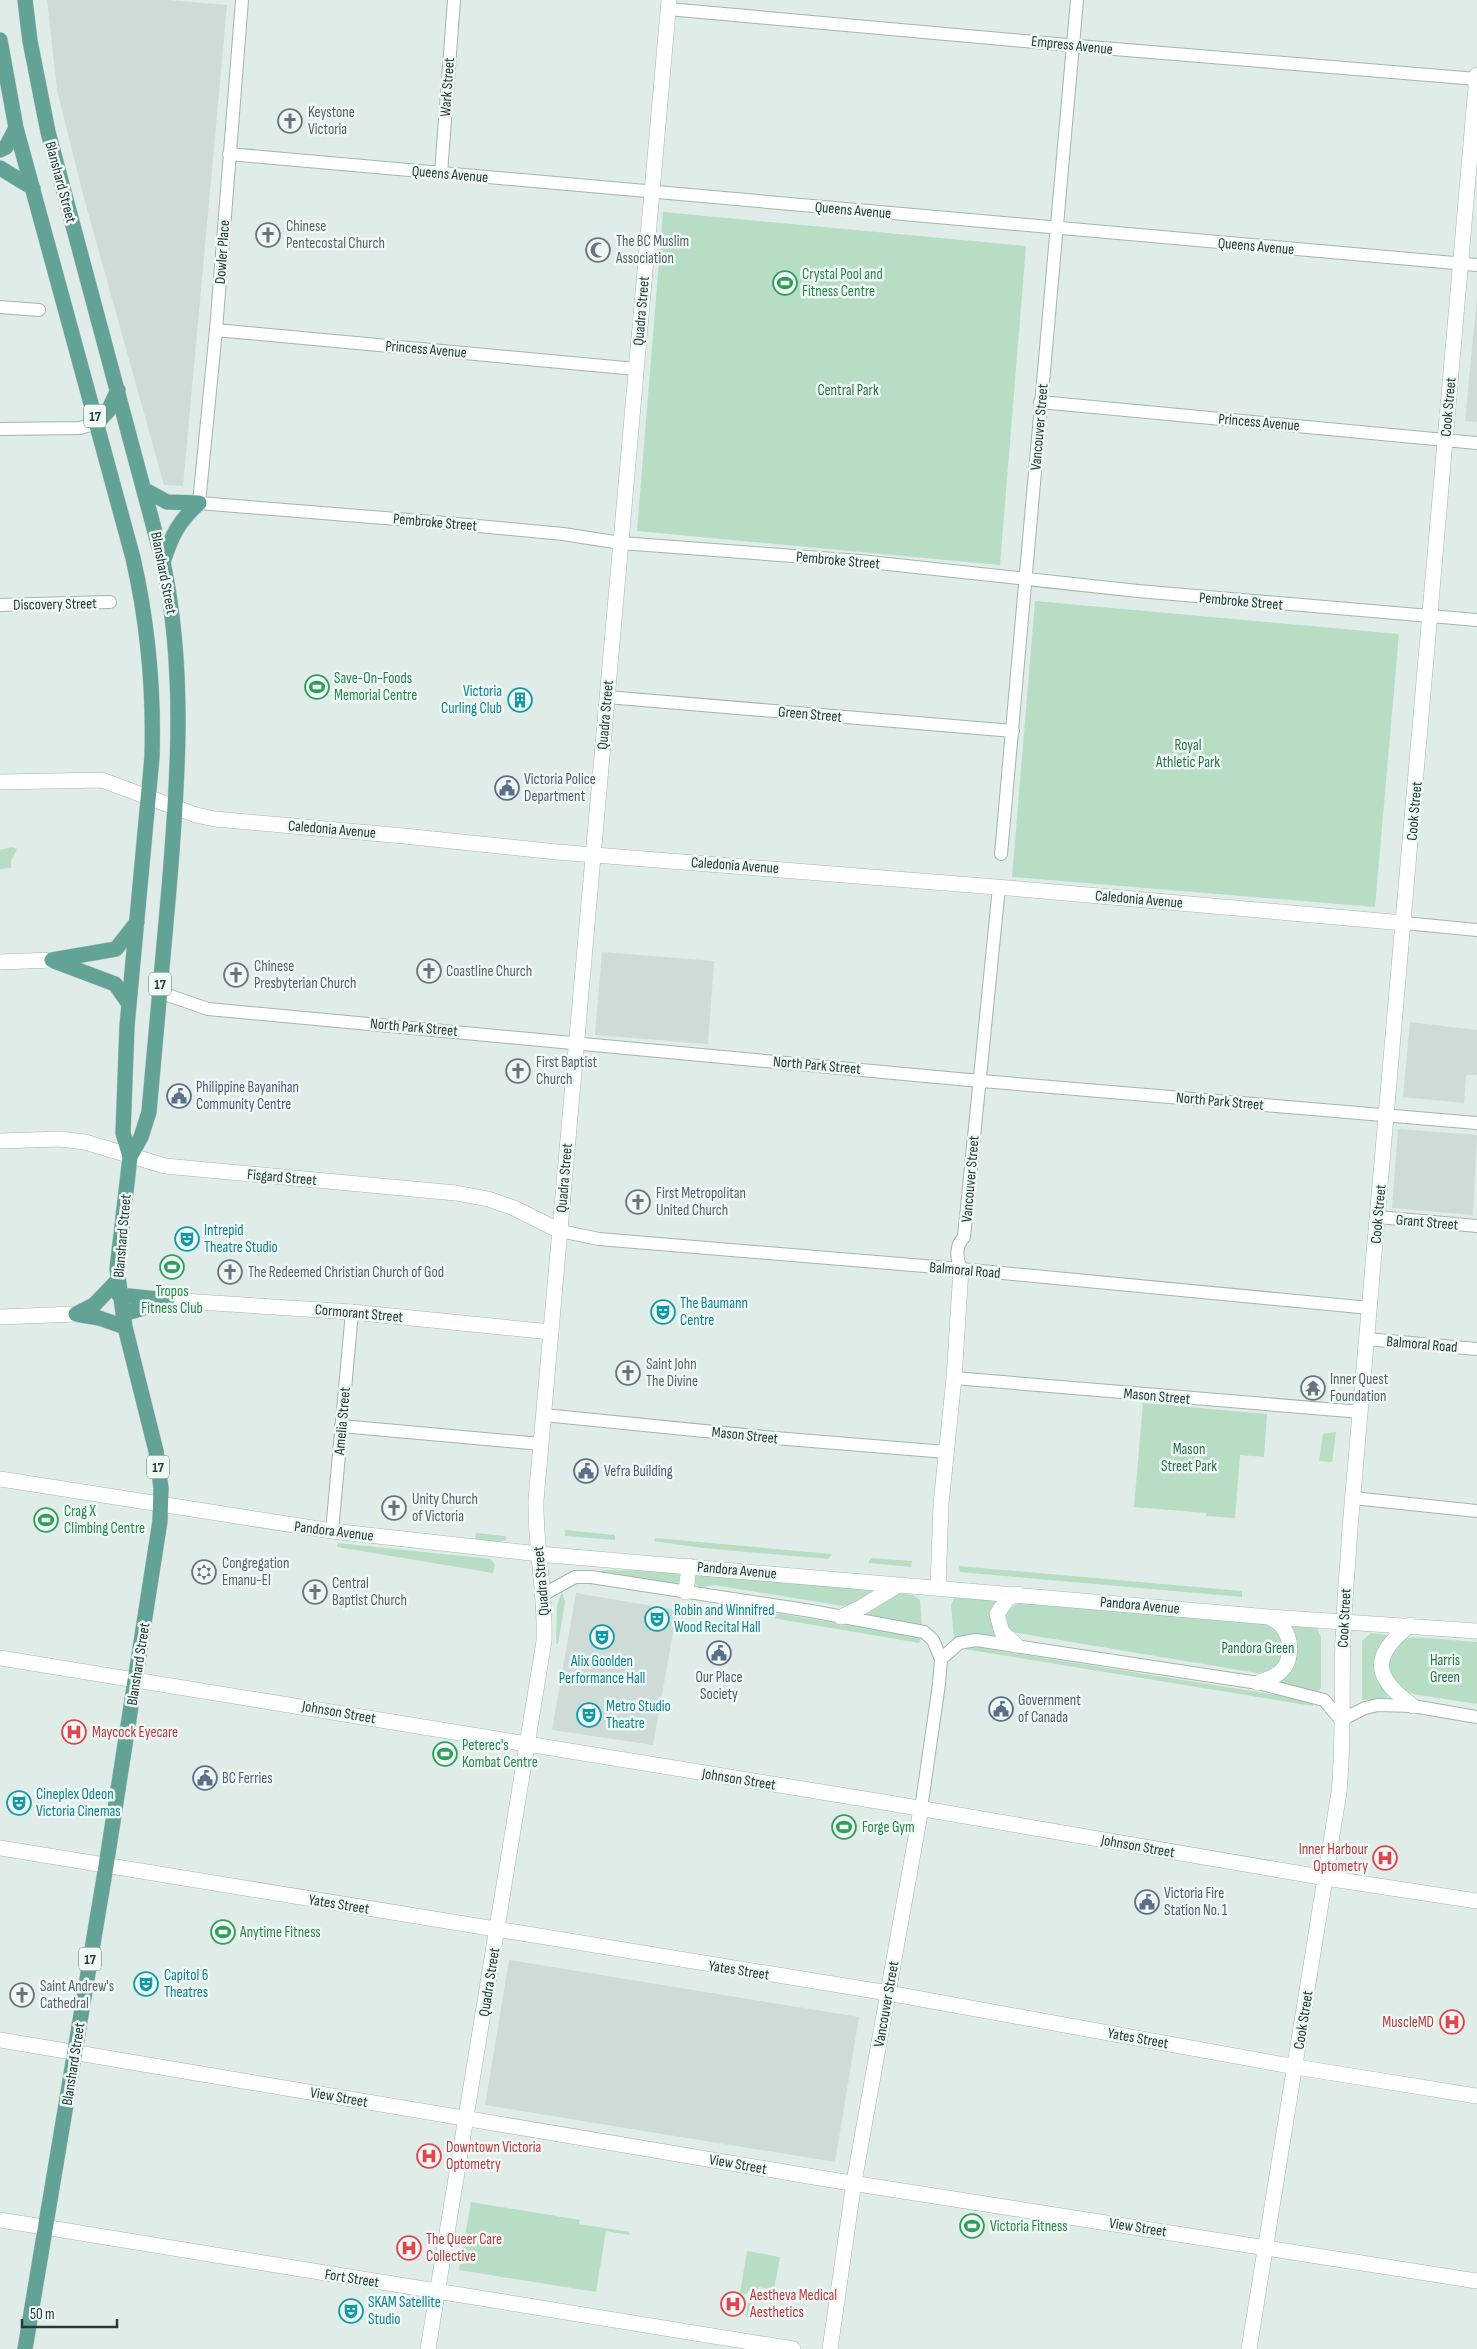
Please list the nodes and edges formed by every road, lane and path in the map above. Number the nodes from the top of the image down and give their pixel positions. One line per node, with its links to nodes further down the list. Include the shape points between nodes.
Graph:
1 (26, 0): 23 (main road, Blanshard Street / 17, via 30,41 48,132)
2 (242, 0): 11 (street, Dowler Place)
3 (454, 0): 13 (street, Wark Street)
4 (1078, 0): 7 (street, Vancouver Street)
5 (668, 5): 7 (street, Empress Avenue); 15 (main road, Quadra Street)
6 (0, 40): 9 (main road, Blanshard Street / 17)
7 (1073, 45): 8 (street, Empress Avenue); 16 (street, Vancouver Street)
8 (1477, 77): 17 (main road, Cook Street)
9 (16, 128): 10 (main road, via 6,147); 14 (main road, Blanshard Street / 17)
10 (0, 150)
11 (229, 154): 13 (street, Queens Avenue); 21 (street, Dowler Place)
12 (0, 168): 14 (main road)
13 (441, 173): 15 (street, Queens Avenue)
14 (33, 188): 25 (main road, Blanshard Street / 17)
15 (651, 192): 16 (street, Queens Avenue); 22 (main road, Quadra Street)
16 (1055, 227): 17 (street, Queens Avenue); 24 (street, Vancouver Street)
17 (1461, 264): 18 (street, Queens Avenue); 27 (main road, Cook Street)
18 (1477, 266)
19 (0, 307): 20 (street)
20 (39, 310)
21 (216, 330): 22 (street, Princess Avenue); 30 (street, Dowler Place)
22 (636, 368): 31 (main road, Quadra Street)
23 (118, 390): 25 (main road, via 108,411); 29 (main road, Blanshard Street / 17)
24 (1040, 402): 27 (street, Princess Avenue); 33 (street, Vancouver Street)
25 (97, 422): 26 (street, via 80,428); 41 (main road, Blanshard Street / 17, via 133,558 146,623 153,720)
26 (0, 429)
27 (1446, 440): 28 (street, Princess Avenue); 36 (main road, Cook Street)
28 (1477, 443)
29 (145, 490): 30 (main road, via 167,502); 32 (main road, Blanshard Street / 17)
30 (199, 503): 31 (street, Pembroke Street, via 563,534); 32 (main road, via 175,529)
31 (621, 543): 33 (street, Pembroke Street, via 870,562); 38 (main road, Quadra Street)
32 (163, 562): 42 (main road, Blanshard Street / 17, via 179,671)
33 (1026, 580): 36 (street, Pembroke Street); 39 (street, Vancouver Street)
34 (110, 602): 35 (street, Discovery Street)
35 (0, 605)
36 (1431, 617): 37 (street, Pembroke Street); 47 (main road, Cook Street)
37 (1477, 620)
38 (606, 697): 39 (street, Green Street); 44 (main road, Quadra Street)
39 (1013, 731): 43 (street, Vancouver Street)
40 (0, 782): 41 (main road, Caledonia Avenue, via 102,780)
41 (149, 797): 42 (main road, Caledonia Avenue); 46 (main road, Blanshard Street / 17)
42 (176, 808): 44 (main road, Caledonia Avenue, via 215,819); 51 (main road, Blanshard Street / 17)
43 (1001, 854)
44 (592, 855): 45 (main road, Caledonia Avenue); 53 (main road, Quadra Street)
45 (999, 887): 47 (main road, Caledonia Avenue); 54 (street, Vancouver Street)
46 (137, 922): 49 (main road, via 116,949); 52 (main road, Blanshard Street / 17)
47 (1404, 923): 48 (street, Caledonia Avenue); 55 (main road, Cook Street)
48 (1477, 930)
49 (52, 960): 50 (main road); 52 (main road, via 116,984)
50 (0, 962)
51 (159, 992): 53 (street, North Park Street, via 208,1008); 58 (main road, Blanshard Street / 17, via 149,1112)
52 (129, 1004): 58 (main road, Blanshard Street / 17, via 123,1133)
53 (576, 1042): 54 (street, North Park Street); 61 (main road, Quadra Street)
54 (979, 1080): 55 (street, North Park Street); 62 (street, Vancouver Street, via 964,1237 959,1243 957,1260)
55 (1386, 1116): 56 (street, North Park Street); 59 (main road, Cook Street)
56 (1477, 1123)
57 (0, 1141): 58 (main road, Fisgard Street, via 60,1139 85,1142)
58 (130, 1157): 61 (main road, Fisgard Street, via 165,1166 456,1192 514,1208); 63 (main road, Blanshard Street / 17)
59 (1378, 1217): 60 (street, Grant Street); 65 (main road, Cook Street)
60 (1477, 1226)
61 (560, 1231): 62 (street, Balmoral Road, via 600,1239); 70 (main road, Quadra Street)
62 (961, 1269): 65 (street, Balmoral Road); 73 (main road, Vancouver Street)
63 (118, 1288): 64 (main road); 67 (main road); 69 (main road, Blanshard Street / 17)
64 (168, 1300): 66 (main road, Cormorant Street); 69 (main road)
65 (1370, 1308): 71 (main road, Cook Street)
66 (352, 1312): 70 (main road, Cormorant Street); 76 (street, Amelia Street)
67 (76, 1314): 68 (main road); 69 (main road)
68 (0, 1317)
69 (124, 1321): 81 (main road, Blanshard Street / 17, via 156,1451)
70 (551, 1332): 75 (main road, Quadra Street)
71 (1367, 1339): 72 (street, Balmoral Road); 74 (main road, Cook Street)
72 (1477, 1349)
73 (954, 1378): 74 (street, Mason Street); 78 (main road, Vancouver Street)
74 (1361, 1412): 80 (main road, Cook Street)
75 (544, 1416): 77 (main road, Quadra Street); 78 (street, Mason Street)
76 (341, 1426): 77 (street); 83 (street, Amelia Street)
77 (541, 1444): 84 (main road, Quadra Street, via 536,1506)
78 (946, 1452): 87 (main road, Vancouver Street)
79 (0, 1479): 81 (main road, Pandora Avenue)
80 (1353, 1498): 82 (street); 93 (main road, Cook Street)
81 (161, 1505): 83 (main road, Pandora Avenue); 99 (main road, Blanshard Street / 17, via 160,1529)
82 (1477, 1511)
83 (332, 1531): 84 (main road, Pandora Avenue)
84 (540, 1554): 85 (main road, Pandora Avenue); 89 (main road, Quadra Street)
85 (688, 1566): 86 (main road, Pandora Avenue); 88 (main road)
86 (898, 1585): 87 (main road, Pandora Avenue); 91 (main road)
87 (938, 1588): 90 (main road, Pandora Avenue)
88 (686, 1592): 89 (street, Pandora Avenue, via 575,1577); 91 (street, Pandora Avenue)
89 (544, 1594): 104 (main road, Quadra Street, via 544,1640)
90 (1018, 1594): 92 (main road, Pandora Avenue); 96 (main road, via 1008,1598 997,1614 1002,1632)
91 (840, 1617): 98 (street, Pandora Avenue, via 924,1632 932,1640)
92 (1269, 1617): 93 (main road, Pandora Avenue); 100 (main road, via 1287,1634 1290,1644 1288,1656 1285,1667 1277,1675)
93 (1344, 1622): 94 (main road, Pandora Avenue); 103 (main road, Cook Street)
94 (1410, 1625): 95 (main road, Pandora Avenue); 101 (main road, via 1385,1648 1382,1672 1397,1695)
95 (1477, 1631)
96 (1016, 1645): 98 (street, via 968,1640 959,1643); 100 (street)
97 (0, 1658): 99 (main road, Johnson Street)
98 (941, 1659): 105 (street, Vancouver Street)
99 (135, 1680): 104 (main road, Johnson Street); 107 (main road, Blanshard Street / 17)
100 (1258, 1683): 103 (street, via 1324,1700)
101 (1414, 1706): 102 (street); 103 (street, via 1378,1705)
102 (1477, 1717)
103 (1341, 1720): 108 (main road, Cook Street, via 1343,1752)
104 (528, 1745): 105 (main road, Johnson Street); 110 (main road, Quadra Street)
105 (921, 1810): 108 (main road, Johnson Street); 111 (main road, Vancouver Street)
106 (0, 1848): 107 (main road, Yates Street)
107 (106, 1866): 110 (main road, Yates Street); 113 (main road, Blanshard Street / 17)
108 (1326, 1878): 109 (main road, Johnson Street); 114 (main road, Cook Street)
109 (1477, 1901)
110 (497, 1930): 111 (main road, Yates Street); 116 (main road, Quadra Street)
111 (888, 1993): 114 (main road, Yates Street); 117 (main road, Vancouver Street)
112 (0, 2040): 113 (main road, View Street)
113 (75, 2052): 116 (main road, View Street); 119 (main road, Blanshard Street / 17)
114 (1296, 2067): 115 (main road, Yates Street); 120 (main road, Cook Street)
115 (1477, 2096)
116 (466, 2118): 117 (main road, View Street); 122 (main road, Quadra Street)
117 (854, 2182): 120 (main road, View Street); 126 (main road, Vancouver Street)
118 (0, 2220): 119 (main road, Fort Street)
119 (46, 2226): 122 (main road, Fort Street); 123 (main road, Blanshard Street / 17)
120 (1267, 2247): 121 (main road, View Street); 127 (main road, Cook Street)
121 (1477, 2281)
122 (437, 2292): 124 (main road, Quadra Street); 125 (main road, Fort Street)
123 (25, 2349)
124 (428, 2349)
125 (794, 2349)
126 (830, 2349)
127 (1249, 2349)

